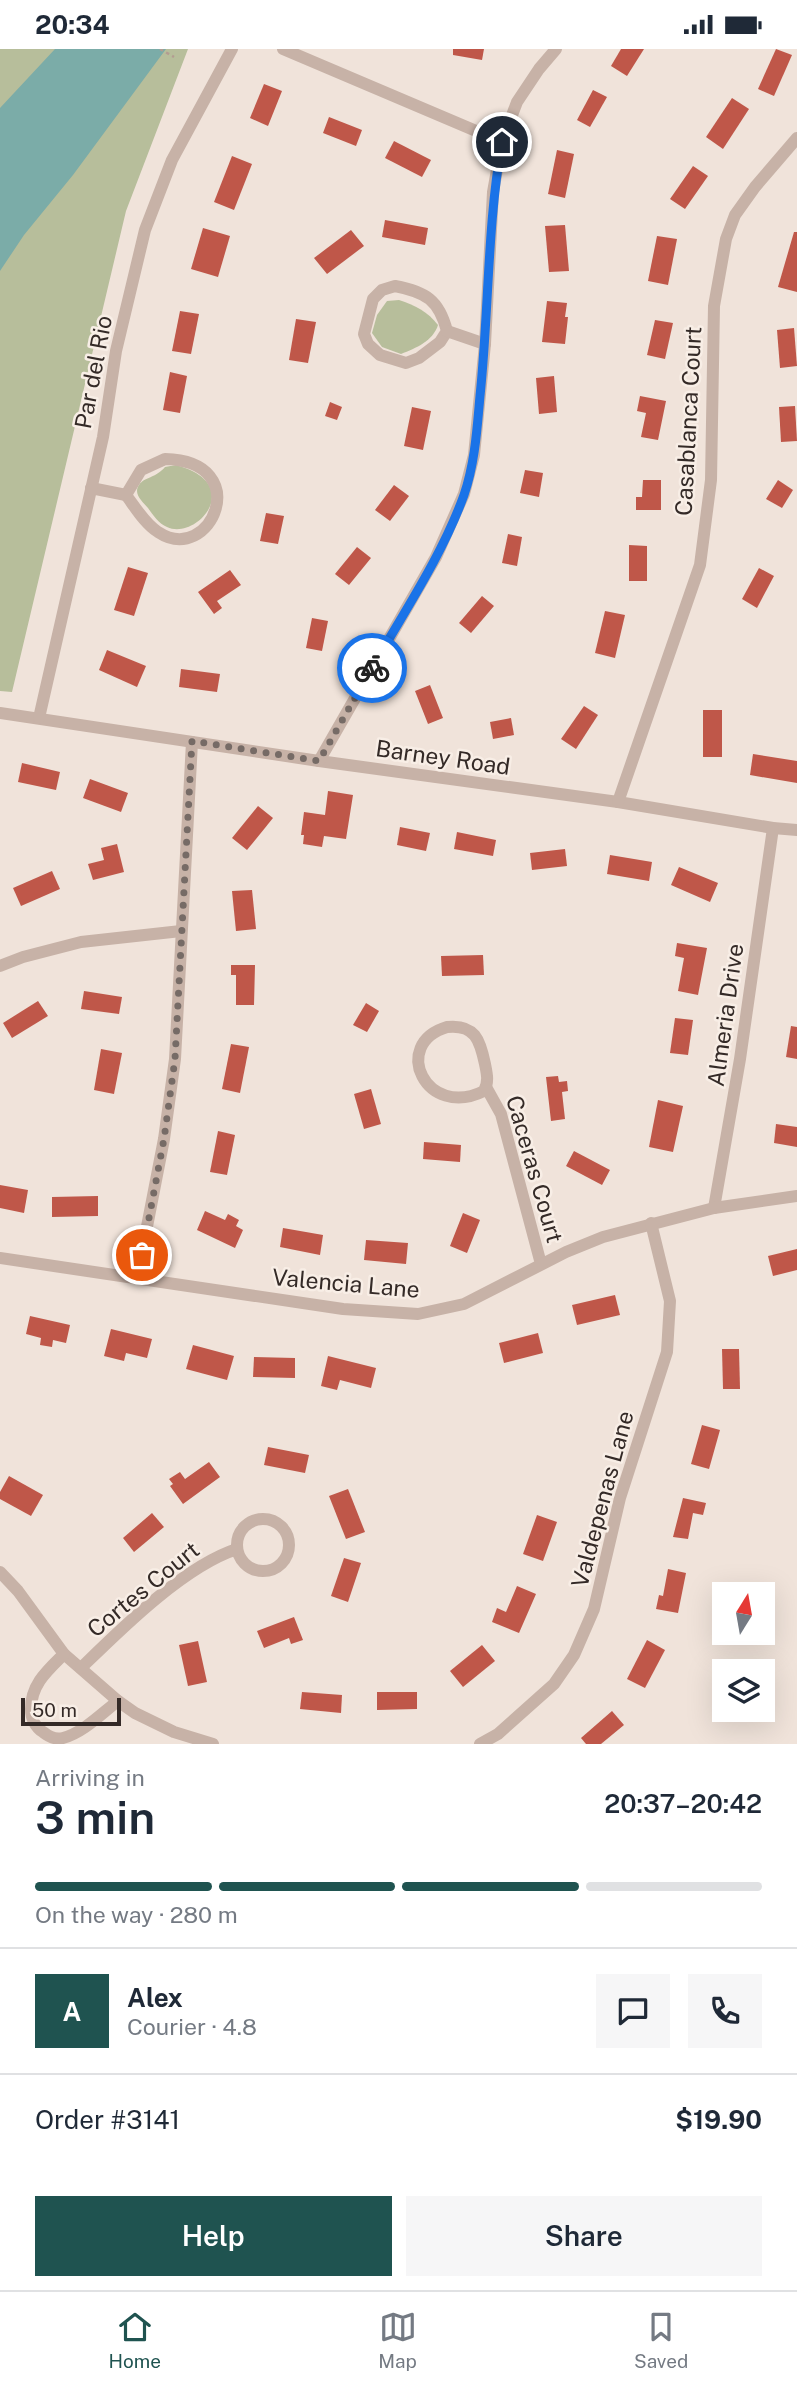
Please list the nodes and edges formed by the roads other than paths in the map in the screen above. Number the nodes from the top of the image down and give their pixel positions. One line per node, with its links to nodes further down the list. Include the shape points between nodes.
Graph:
1 (232, 49): 8 (street, Par del Rio, via 172,160 148,219 116,351)
2 (283, 49): 5 (street)
3 (556, 49): 5 (street, via 517,102)
4 (797, 138): 14 (street, Casablanca Court, via 735,215 726,239 714,306 711,481 700,565)
5 (502, 142): 7 (street, via 493,192)
6 (447, 331): 6 (street, via 438,306 419,291 395,286 373,299 364,334 380,355 406,363 419,358); 7 (street)
7 (485, 344): 13 (street, via 474,455 456,515)
8 (91, 488): 9 (street); 11 (street, Par del Rio)
9 (126, 495): 9 (street, via 159,533 183,539 213,518 216,487 211,475 199,466 165,459 141,470)
10 (0, 713): 11 (street, Barney Road)
11 (39, 718): 12 (street, Barney Road)
12 (192, 741): 13 (street, Barney Road); 17 (street)
13 (319, 761): 14 (street, Barney Road)
14 (618, 801): 15 (street, Barney Road)
15 (773, 828): 16 (street, Barney Road); 21 (street, Almeria Drive)
16 (797, 830)
17 (181, 931): 18 (street, via 81,941); 25 (street, via 175,1059)
18 (0, 966)
19 (486, 1087): 19 (street, Caceras Court, via 482,1050 475,1034 463,1027 447,1027 427,1039 419,1053 419,1069 431,1089 453,1098); 24 (street, Caceras Court, via 501,1114)
20 (797, 1196): 21 (street, Valencia Lane)
21 (714, 1208): 22 (street, Valencia Lane)
22 (651, 1223): 24 (street, Valencia Lane, via 603,1237); 32 (street, Valdepenas Lane, via 670,1301 667,1352 620,1498 594,1609 574,1655 554,1684 498,1734)
23 (0, 1258): 25 (street, Valencia Lane)
24 (541, 1264): 25 (street, Valencia Lane, via 464,1304 418,1314 343,1309)
25 (137, 1278)
26 (237, 1549): 26 (street, Cortes Court, via 240,1533 258,1520 274,1522 286,1532 289,1548 282,1563 268,1571 244,1564); 29 (street, Cortes Court, via 215,1557 163,1594)
27 (0, 1572): 28 (street)
28 (64, 1654): 29 (street); 30 (street, via 42,1677 31,1699 37,1728 56,1739 65,1738)
29 (81, 1668): 30 (street)
30 (118, 1701): 31 (street, via 174,1732)
31 (213, 1744)
32 (480, 1744)

